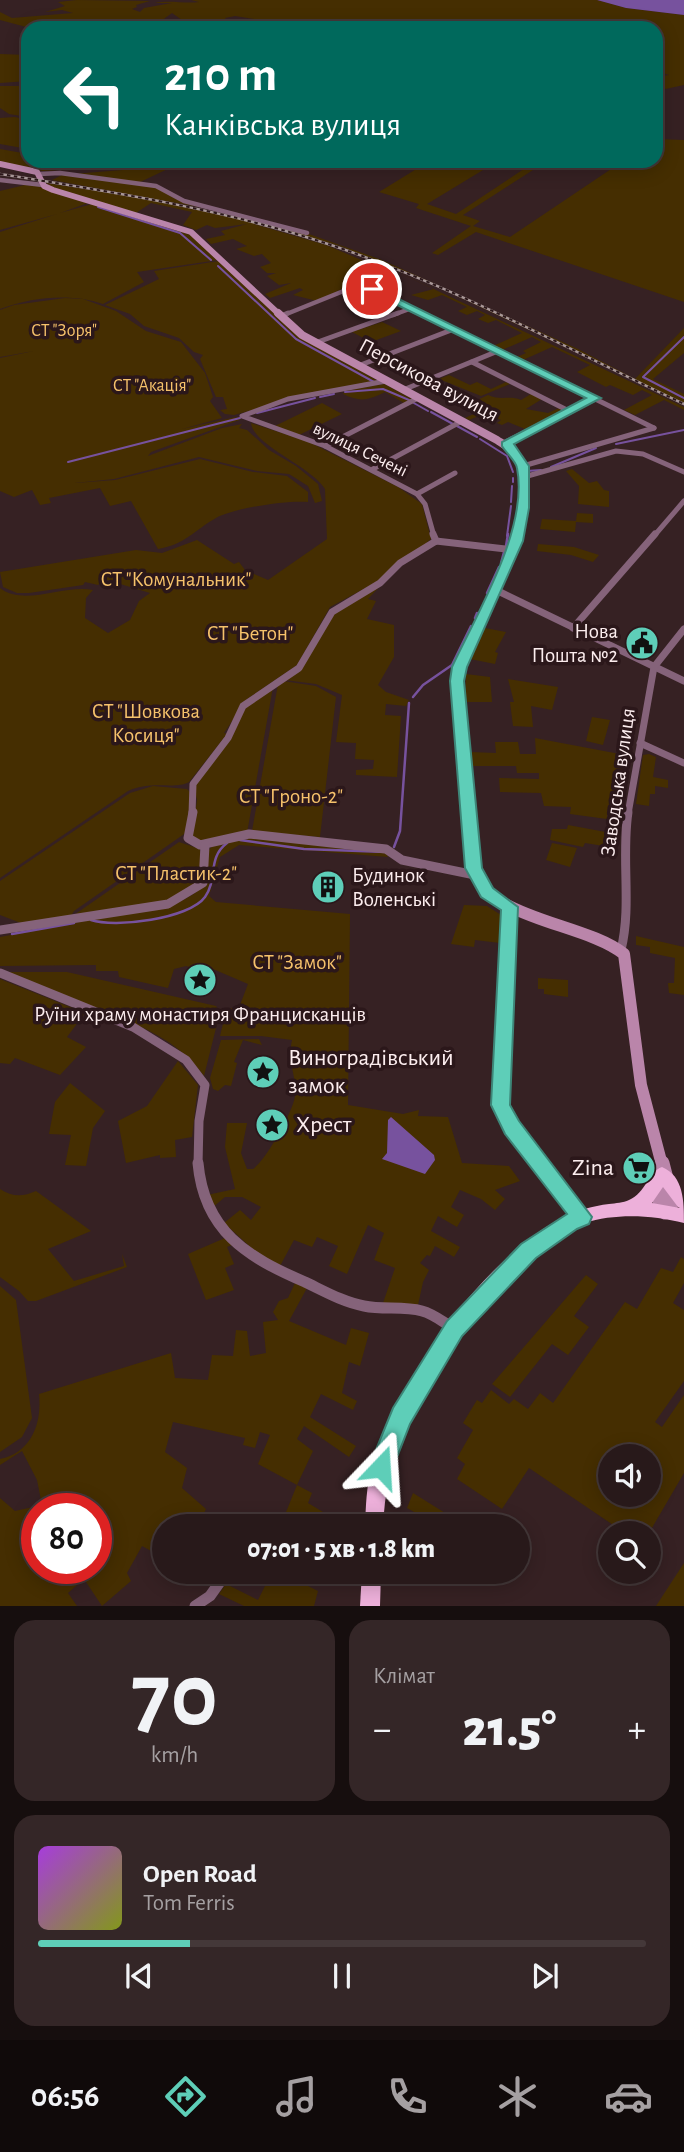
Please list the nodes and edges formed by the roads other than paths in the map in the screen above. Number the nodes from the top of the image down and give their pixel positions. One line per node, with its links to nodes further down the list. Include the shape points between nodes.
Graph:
1 (0, 164): 2 (main road)
2 (39, 174): 4 (main road); 5 (street, via 156,186 184,201)
3 (0, 180): 4 (street, Персикова вулиця)
4 (43, 185): 7 (main road, Персикова вулиця, via 191,232)
5 (307, 233)
6 (412, 308): 7 (street, via 356,286); 8 (street); 9 (street)
7 (281, 316): 9 (main road, Персикова вулиця)
8 (454, 329): 10 (street); 12 (street)
9 (315, 343): 12 (main road, Персикова вулиця)
10 (498, 351): 11 (street); 16 (street)
11 (472, 362): 14 (street); 17 (street)
12 (358, 366): 13 (main road, Персикова вулиця)
13 (386, 381): 14 (main road, Персикова вулиця); 20 (street, вулиця Сечені, via 242,414)
14 (403, 390): 15 (main road, Персикова вулиця)
15 (418, 398): 18 (main road, Персикова вулиця); 20 (street)
16 (595, 398): 17 (street); 22 (street, via 654,428)
17 (569, 411): 19 (street)
18 (462, 421): 19 (main road, Персикова вулиця); 21 (street)
19 (507, 443): 22 (main road, Персикова вулиця)
20 (325, 446): 21 (street, вулиця Сечені)
21 (373, 469): 25 (street, вулиця Сечені)
22 (523, 472): 23 (street, via 544,474 622,450); 28 (main road, via 522,515)
23 (684, 472)
24 (455, 473): 25 (street)
25 (417, 494): 27 (street, вулиця Сечені, via 427,505)
26 (684, 501): 30 (street)
27 (436, 541): 28 (street); 36 (street, via 400,563 376,586 336,608 299,668 243,706 228,738 193,784 188,838)
28 (514, 550): 29 (main road)
29 (496, 590): 30 (street); 37 (main road, via 459,667 457,681)
30 (573, 628): 32 (street)
31 (684, 629): 32 (street, Заводська вулиця)
32 (654, 667): 33 (street); 34 (street, Заводська вулиця)
33 (684, 681)
34 (640, 743): 35 (street); 40 (street, Заводська вулиця, via 624,839 626,930)
35 (684, 763)
36 (205, 845): 37 (street, via 249,834 304,838 386,849 402,860); 39 (street, via 203,883 173,903)
37 (475, 875): 38 (main road, via 487,893)
38 (510, 907): 40 (main road); 47 (street, via 500,1105 512,1128)
39 (3, 930)
40 (621, 950): 42 (main road, via 641,1085)
41 (0, 973): 48 (street, via 133,1027 190,1065 205,1085 197,1138 203,1202 217,1225 253,1257 354,1303 425,1312)
42 (662, 1174): 43 (highway); 44 (highway, via 645,1200); 45 (main road, via 671,1205)
43 (684, 1202)
44 (623, 1210): 45 (highway); 47 (highway)
45 (665, 1212): 46 (highway)
46 (684, 1216)
47 (582, 1217): 48 (highway, via 529,1251)
48 (455, 1329): 49 (highway, via 389,1443 377,1482)
49 (375, 1514)
50 (218, 1584): 52 (street)
51 (371, 1584): 53 (highway)
52 (195, 1606)
53 (370, 1606)

